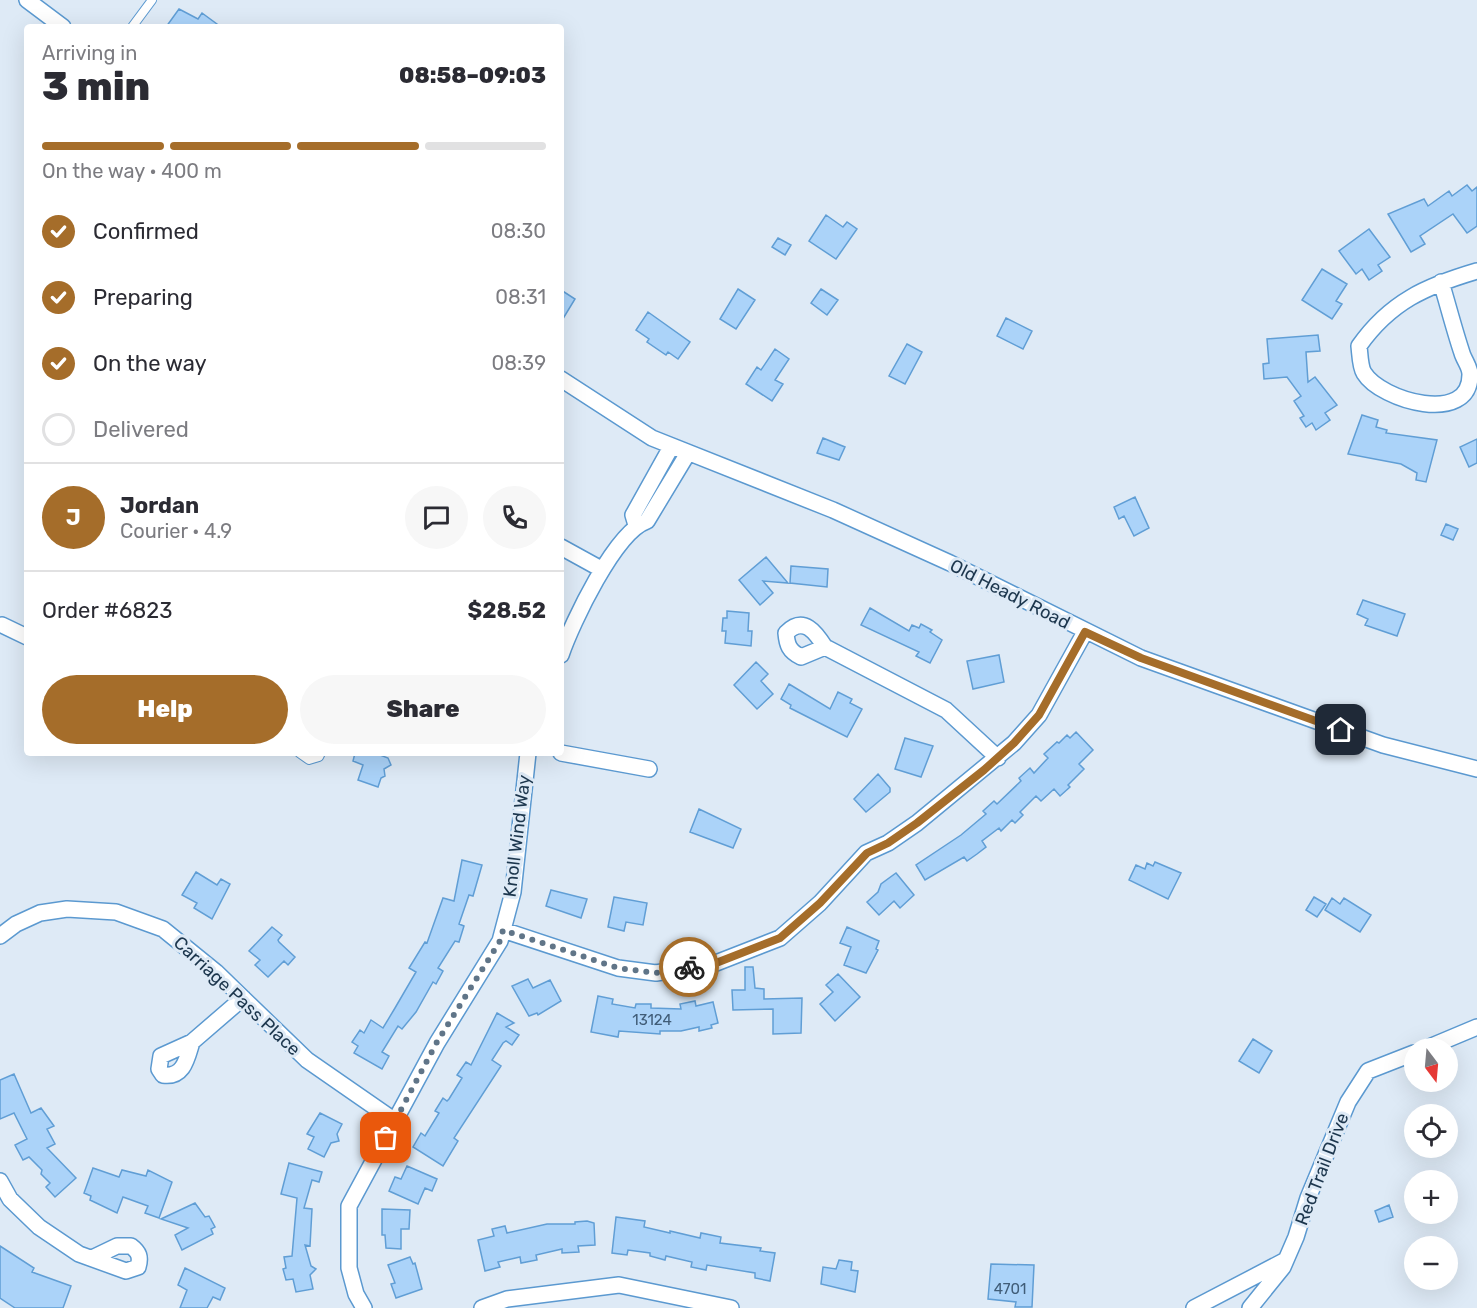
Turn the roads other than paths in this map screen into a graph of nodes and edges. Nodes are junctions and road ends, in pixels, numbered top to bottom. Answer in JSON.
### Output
{"nodes":[{"id":1,"x":27,"y":0,"type":"edge"},
{"id":2,"x":152,"y":0,"type":"edge"},
{"id":3,"x":59,"y":24,"type":"edge"},
{"id":4,"x":134,"y":24,"type":"edge"},
{"id":5,"x":1477,"y":271,"type":"edge"},
{"id":6,"x":1441,"y":282,"type":"junction"},
{"id":7,"x":564,"y":381,"type":"edge"},
{"id":8,"x":671,"y":447,"type":"junction"},
{"id":9,"x":688,"y":453,"type":"junction"},
{"id":10,"x":636,"y":525,"type":"junction"},
{"id":11,"x":564,"y":549,"type":"edge"},
{"id":12,"x":601,"y":569,"type":"junction"},
{"id":13,"x":2,"y":625,"type":"dead end"},
{"id":14,"x":1085,"y":632,"type":"junction"},
{"id":15,"x":24,"y":636,"type":"edge"},
{"id":16,"x":825,"y":647,"type":"dead end"},
{"id":17,"x":564,"y":649,"type":"edge"},
{"id":18,"x":564,"y":754,"type":"edge"},
{"id":19,"x":303,"y":756,"type":"edge"},
{"id":20,"x":320,"y":756,"type":"edge"},
{"id":21,"x":528,"y":756,"type":"edge"},
{"id":22,"x":998,"y":758,"type":"junction"},
{"id":23,"x":649,"y":769,"type":"dead end"},
{"id":24,"x":1477,"y":769,"type":"edge"},
{"id":25,"x":503,"y":930,"type":"junction"},
{"id":26,"x":0,"y":936,"type":"edge"},
{"id":27,"x":243,"y":998,"type":"junction"},
{"id":28,"x":1477,"y":1027,"type":"edge"},
{"id":29,"x":1451,"y":1038,"type":"edge"},
{"id":30,"x":192,"y":1042,"type":"dead end"},
{"id":31,"x":1404,"y":1057,"type":"edge"},
{"id":32,"x":395,"y":1121,"type":"junction"},
{"id":33,"x":0,"y":1181,"type":"edge"},
{"id":34,"x":92,"y":1258,"type":"dead end"},
{"id":35,"x":1286,"y":1260,"type":"junction"},
{"id":36,"x":364,"y":1308,"type":"edge"},
{"id":37,"x":482,"y":1308,"type":"edge"},
{"id":38,"x":731,"y":1308,"type":"edge"},
{"id":39,"x":1194,"y":1308,"type":"edge"},
{"id":40,"x":1250,"y":1308,"type":"edge"}],
"edges":[{"from":1,"to":3,"type":"street"},
{"from":2,"to":4,"type":"lane"},
{"from":5,"to":6,"type":"street"},
{"from":6,"to":6,"type":"street"},
{"from":7,"to":8,"type":"street","name":"Old Heady Road"},
{"from":8,"to":9,"type":"street","name":"Old Heady Road"},
{"from":8,"to":10,"type":"street"},
{"from":9,"to":10,"type":"street"},
{"from":9,"to":14,"type":"street","name":"Old Heady Road"},
{"from":10,"to":12,"type":"street"},
{"from":11,"to":12,"type":"street"},
{"from":12,"to":17,"type":"street"},
{"from":13,"to":15,"type":"street"},
{"from":14,"to":22,"type":"street"},
{"from":14,"to":24,"type":"street","name":"Old Heady Road"},
{"from":16,"to":22,"type":"street"},
{"from":18,"to":23,"type":"street"},
{"from":19,"to":20,"type":"lane"},
{"from":21,"to":25,"type":"street","name":"Knoll Wind Way"},
{"from":22,"to":25,"type":"street"},
{"from":25,"to":32,"type":"street","name":"Knoll Wind Way"},
{"from":26,"to":27,"type":"street","name":"Carriage Pass Place"},
{"from":27,"to":30,"type":"street"},
{"from":27,"to":32,"type":"street","name":"Carriage Pass Place"},
{"from":28,"to":29,"type":"street"},
{"from":31,"to":35,"type":"street","name":"Red Trail Drive"},
{"from":32,"to":36,"type":"street","name":"Knoll Wind Way"},
{"from":33,"to":34,"type":"street"},
{"from":35,"to":39,"type":"street"},
{"from":35,"to":40,"type":"street","name":"Red Trail Drive"},
{"from":37,"to":38,"type":"street"}]}
